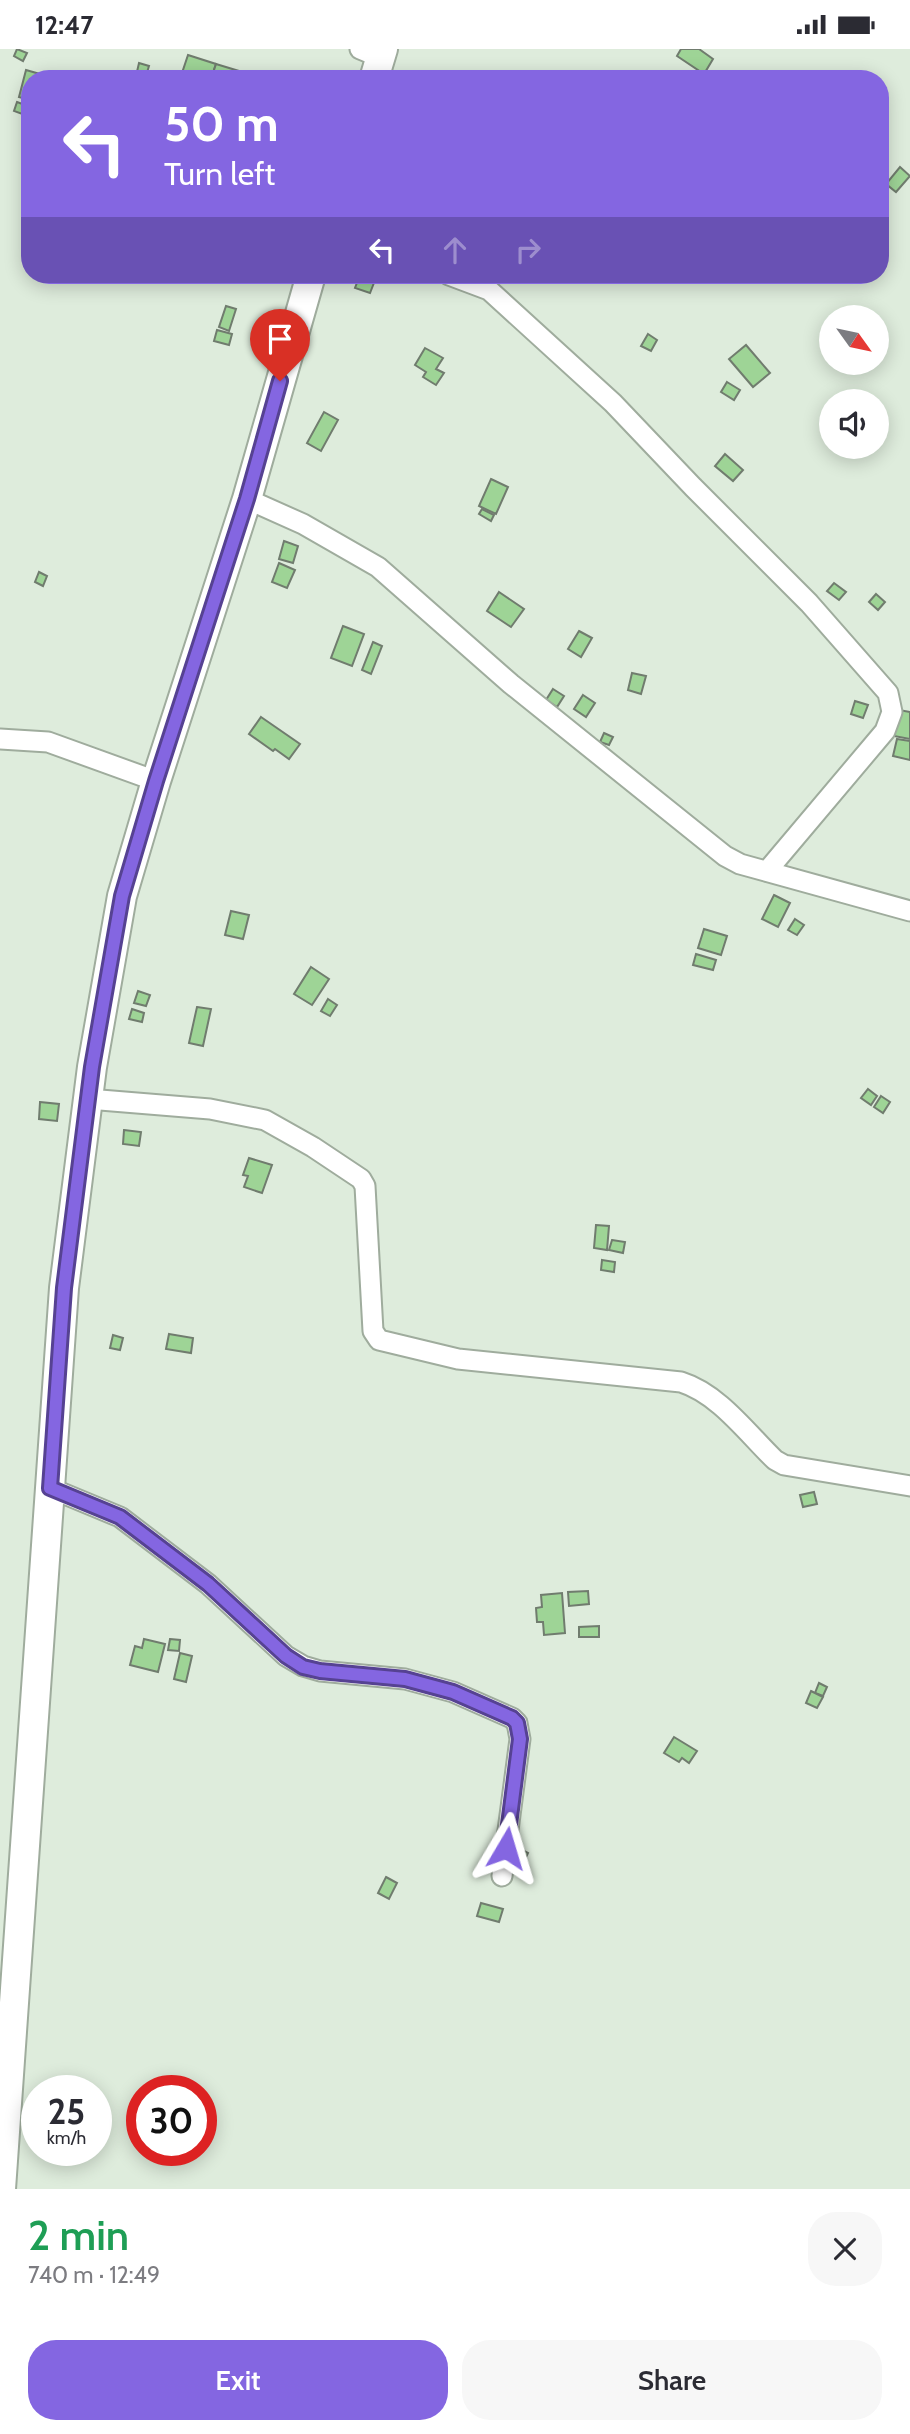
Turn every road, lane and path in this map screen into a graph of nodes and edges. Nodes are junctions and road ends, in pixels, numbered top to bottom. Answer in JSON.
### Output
{"nodes":[{"id":1,"x":308,"y":284,"type":"edge"},
{"id":2,"x":472,"y":284,"type":"edge"},
{"id":3,"x":247,"y":499,"type":"junction"},
{"id":4,"x":0,"y":739,"type":"edge"},
{"id":5,"x":156,"y":781,"type":"junction"},
{"id":6,"x":767,"y":871,"type":"junction"},
{"id":7,"x":910,"y":911,"type":"edge"},
{"id":8,"x":88,"y":1099,"type":"junction"},
{"id":9,"x":910,"y":1486,"type":"edge"},
{"id":10,"x":50,"y":1488,"type":"junction"},
{"id":11,"x":502,"y":1876,"type":"dead end"},
{"id":12,"x":1,"y":2189,"type":"edge"}],
"edges":[{"from":1,"to":3,"type":"street"},
{"from":2,"to":6,"type":"street"},
{"from":3,"to":5,"type":"street"},
{"from":3,"to":6,"type":"street"},
{"from":4,"to":5,"type":"street"},
{"from":5,"to":8,"type":"street"},
{"from":6,"to":7,"type":"street"},
{"from":8,"to":9,"type":"street"},
{"from":8,"to":10,"type":"street"},
{"from":10,"to":11,"type":"street"},
{"from":10,"to":12,"type":"street"}]}
